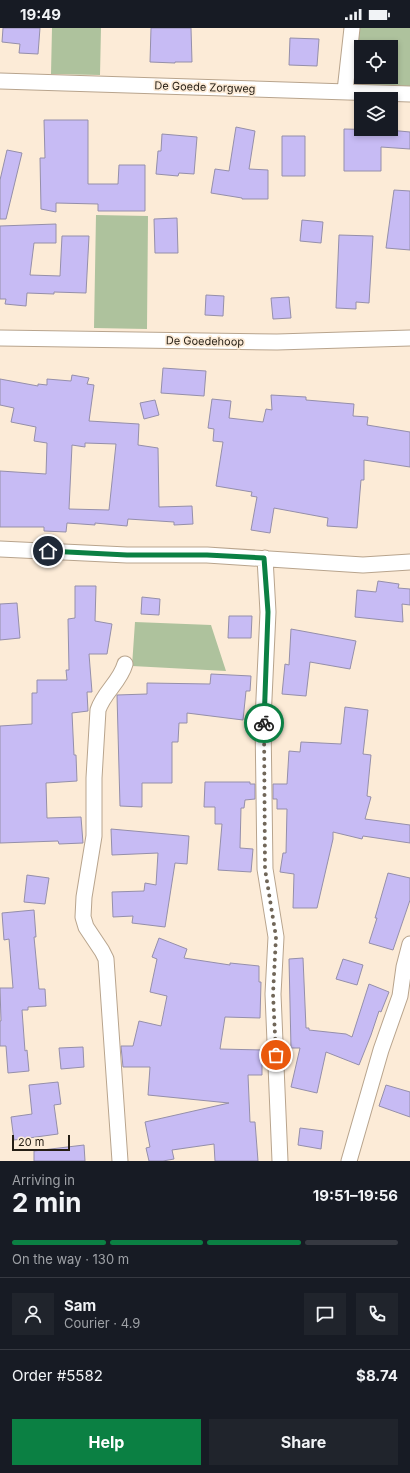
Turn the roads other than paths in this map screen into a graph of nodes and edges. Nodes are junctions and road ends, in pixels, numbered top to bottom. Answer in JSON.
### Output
{"nodes":[{"id":1,"x":352,"y":28,"type":"edge"},
{"id":2,"x":0,"y":81,"type":"edge"},
{"id":3,"x":345,"y":91,"type":"junction"},
{"id":4,"x":410,"y":94,"type":"edge"},
{"id":5,"x":0,"y":338,"type":"edge"},
{"id":6,"x":410,"y":338,"type":"edge"},
{"id":7,"x":0,"y":549,"type":"edge"},
{"id":8,"x":264,"y":558,"type":"junction"},
{"id":9,"x":410,"y":562,"type":"edge"},
{"id":10,"x":125,"y":664,"type":"dead end"},
{"id":11,"x":410,"y":944,"type":"edge"},
{"id":12,"x":120,"y":1161,"type":"edge"},
{"id":13,"x":280,"y":1161,"type":"edge"},
{"id":14,"x":349,"y":1161,"type":"edge"}],
"edges":[{"from":1,"to":3,"type":"street"},
{"from":2,"to":3,"type":"street","name":"De Goede Zorgweg"},
{"from":3,"to":4,"type":"street","name":"De Goede Zorgweg"},
{"from":5,"to":6,"type":"street","name":"De Goedehoop"},
{"from":7,"to":8,"type":"street"},
{"from":8,"to":9,"type":"street"},
{"from":8,"to":13,"type":"street"},
{"from":10,"to":12,"type":"street"},
{"from":11,"to":14,"type":"street"}]}
